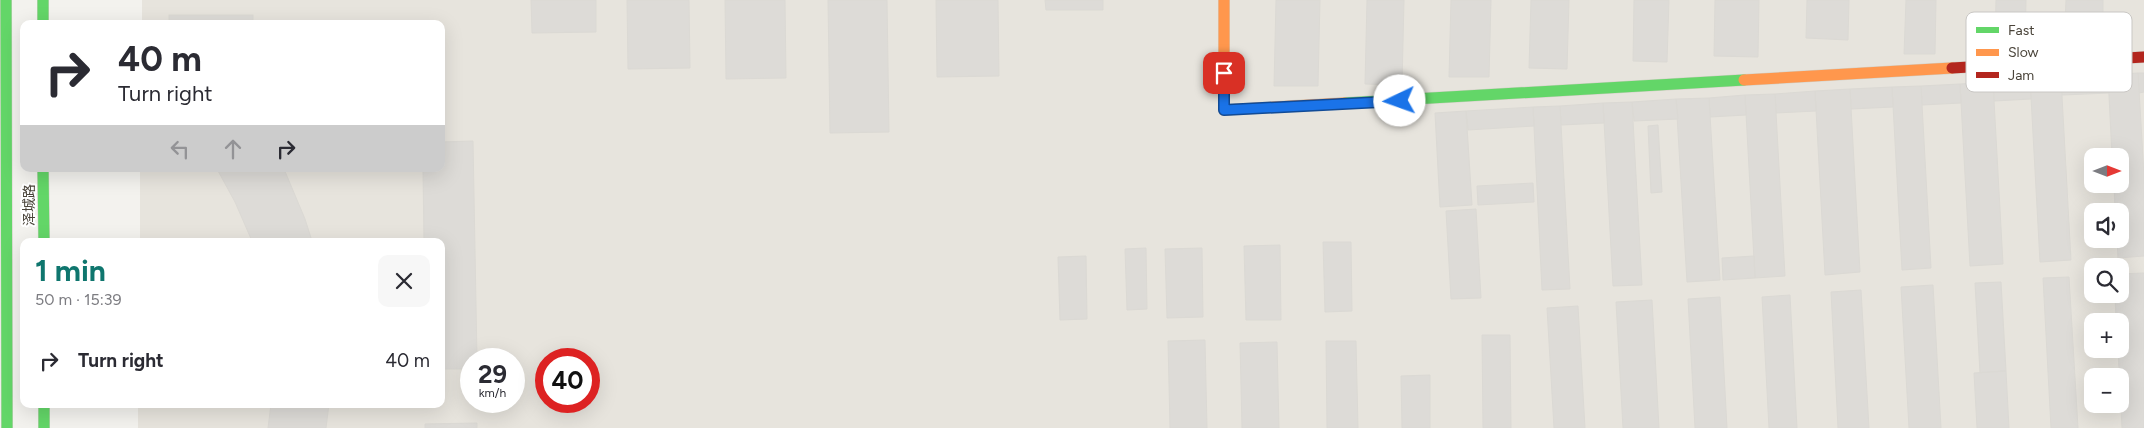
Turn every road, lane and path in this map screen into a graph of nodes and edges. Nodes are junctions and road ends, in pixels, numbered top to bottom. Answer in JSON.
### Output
{"nodes":[{"id":1,"x":6,"y":0,"type":"edge"},
{"id":2,"x":43,"y":0,"type":"edge"},
{"id":3,"x":1224,"y":0,"type":"edge"},
{"id":4,"x":43,"y":20,"type":"edge"},
{"id":5,"x":1966,"y":68,"type":"edge"},
{"id":6,"x":44,"y":172,"type":"edge"},
{"id":7,"x":44,"y":238,"type":"edge"},
{"id":8,"x":44,"y":408,"type":"edge"},
{"id":9,"x":7,"y":428,"type":"edge"},
{"id":10,"x":44,"y":428,"type":"edge"}],
"edges":[{"from":1,"to":9,"type":"street","name":"泽城路"},
{"from":2,"to":4,"type":"street"},
{"from":3,"to":5,"type":"street"},
{"from":6,"to":7,"type":"street","name":"泽城路"},
{"from":8,"to":10,"type":"street"}]}
